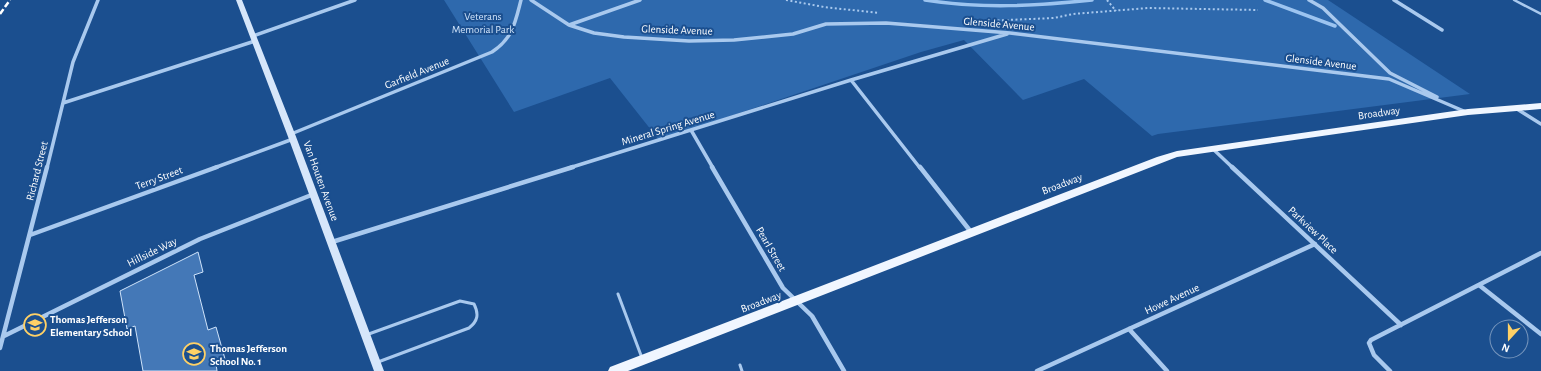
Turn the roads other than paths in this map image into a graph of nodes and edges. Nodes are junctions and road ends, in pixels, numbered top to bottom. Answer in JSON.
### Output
{"nodes":[{"id":1,"x":98,"y":0,"type":"edge"},
{"id":2,"x":240,"y":0,"type":"edge"},
{"id":3,"x":355,"y":0,"type":"edge"},
{"id":4,"x":521,"y":0,"type":"edge"},
{"id":5,"x":531,"y":0,"type":"edge"},
{"id":6,"x":640,"y":0,"type":"edge"},
{"id":7,"x":1309,"y":0,"type":"edge"},
{"id":8,"x":1394,"y":0,"type":"edge"},
{"id":9,"x":1514,"y":0,"type":"edge"},
{"id":10,"x":1541,"y":14,"type":"edge"},
{"id":11,"x":569,"y":25,"type":"junction"},
{"id":12,"x":1442,"y":30,"type":"dead end"},
{"id":13,"x":1010,"y":33,"type":"junction"},
{"id":14,"x":254,"y":38,"type":"junction"},
{"id":15,"x":851,"y":80,"type":"junction"},
{"id":16,"x":63,"y":102,"type":"junction"},
{"id":17,"x":1541,"y":106,"type":"edge"},
{"id":18,"x":1517,"y":109,"type":"junction"},
{"id":19,"x":1468,"y":112,"type":"junction"},
{"id":20,"x":1541,"y":124,"type":"edge"},
{"id":21,"x":691,"y":130,"type":"junction"},
{"id":22,"x":292,"y":136,"type":"junction"},
{"id":23,"x":1213,"y":149,"type":"junction"},
{"id":24,"x":314,"y":194,"type":"junction"},
{"id":25,"x":971,"y":232,"type":"junction"},
{"id":26,"x":30,"y":235,"type":"junction"},
{"id":27,"x":331,"y":242,"type":"junction"},
{"id":28,"x":1315,"y":244,"type":"junction"},
{"id":29,"x":1541,"y":253,"type":"edge"},
{"id":30,"x":1479,"y":285,"type":"junction"},
{"id":31,"x":618,"y":294,"type":"dead end"},
{"id":32,"x":797,"y":301,"type":"junction"},
{"id":33,"x":1401,"y":325,"type":"junction"},
{"id":34,"x":1128,"y":329,"type":"junction"},
{"id":35,"x":1541,"y":334,"type":"edge"},
{"id":36,"x":366,"y":335,"type":"junction"},
{"id":37,"x":4,"y":336,"type":"junction"},
{"id":38,"x":0,"y":348,"type":"edge"},
{"id":39,"x":643,"y":360,"type":"junction"},
{"id":40,"x":376,"y":363,"type":"junction"},
{"id":41,"x":740,"y":365,"type":"dead end"},
{"id":42,"x":379,"y":371,"type":"edge"},
{"id":43,"x":614,"y":371,"type":"edge"},
{"id":44,"x":742,"y":371,"type":"edge"},
{"id":45,"x":844,"y":371,"type":"edge"},
{"id":46,"x":1037,"y":371,"type":"edge"},
{"id":47,"x":1166,"y":371,"type":"edge"},
{"id":48,"x":1390,"y":371,"type":"edge"}],
"edges":[{"from":1,"to":16,"type":"street","name":"Richard Street"},
{"from":2,"to":14,"type":"main road","name":"Van Houten Avenue"},
{"from":3,"to":14,"type":"street"},
{"from":4,"to":22,"type":"street","name":"Garfield Avenue"},
{"from":5,"to":11,"type":"street","name":"Glenside Avenue"},
{"from":6,"to":11,"type":"street"},
{"from":7,"to":19,"type":"street"},
{"from":8,"to":12,"type":"street"},
{"from":9,"to":10,"type":"lane"},
{"from":11,"to":13,"type":"street","name":"Glenside Avenue"},
{"from":13,"to":15,"type":"street","name":"Mineral Spring Avenue"},
{"from":13,"to":19,"type":"street","name":"Glenside Avenue"},
{"from":14,"to":16,"type":"street"},
{"from":14,"to":22,"type":"main road","name":"Van Houten Avenue"},
{"from":15,"to":21,"type":"street","name":"Mineral Spring Avenue"},
{"from":15,"to":25,"type":"street"},
{"from":16,"to":26,"type":"street","name":"Richard Street"},
{"from":17,"to":18,"type":"main road","name":"Broadway"},
{"from":18,"to":19,"type":"main road","name":"Broadway"},
{"from":18,"to":20,"type":"street"},
{"from":19,"to":23,"type":"main road","name":"Broadway"},
{"from":21,"to":27,"type":"street","name":"Mineral Spring Avenue"},
{"from":21,"to":32,"type":"street","name":"Pearl Street"},
{"from":22,"to":24,"type":"main road","name":"Van Houten Avenue"},
{"from":22,"to":26,"type":"street","name":"Terry Street"},
{"from":23,"to":25,"type":"main road","name":"Broadway"},
{"from":23,"to":28,"type":"street","name":"Parkview Place"},
{"from":24,"to":27,"type":"main road","name":"Van Houten Avenue"},
{"from":24,"to":37,"type":"street","name":"Hillside Way"},
{"from":25,"to":32,"type":"main road","name":"Broadway"},
{"from":26,"to":37,"type":"street","name":"Richard Street"},
{"from":27,"to":36,"type":"main road","name":"Van Houten Avenue"},
{"from":28,"to":33,"type":"street","name":"Parkview Place"},
{"from":28,"to":34,"type":"street","name":"Howe Avenue"},
{"from":29,"to":30,"type":"street"},
{"from":30,"to":33,"type":"street"},
{"from":30,"to":35,"type":"street"},
{"from":31,"to":39,"type":"lane"},
{"from":32,"to":39,"type":"main road","name":"Broadway"},
{"from":32,"to":45,"type":"street","name":"Pearl Street"},
{"from":33,"to":48,"type":"street"},
{"from":34,"to":46,"type":"street","name":"Howe Avenue"},
{"from":34,"to":47,"type":"street"},
{"from":36,"to":40,"type":"main road","name":"Van Houten Avenue"},
{"from":36,"to":40,"type":"lane"},
{"from":37,"to":38,"type":"street","name":"Richard Street"},
{"from":39,"to":43,"type":"main road","name":"Broadway"},
{"from":40,"to":42,"type":"main road","name":"Van Houten Avenue"},
{"from":41,"to":44,"type":"lane"}]}
